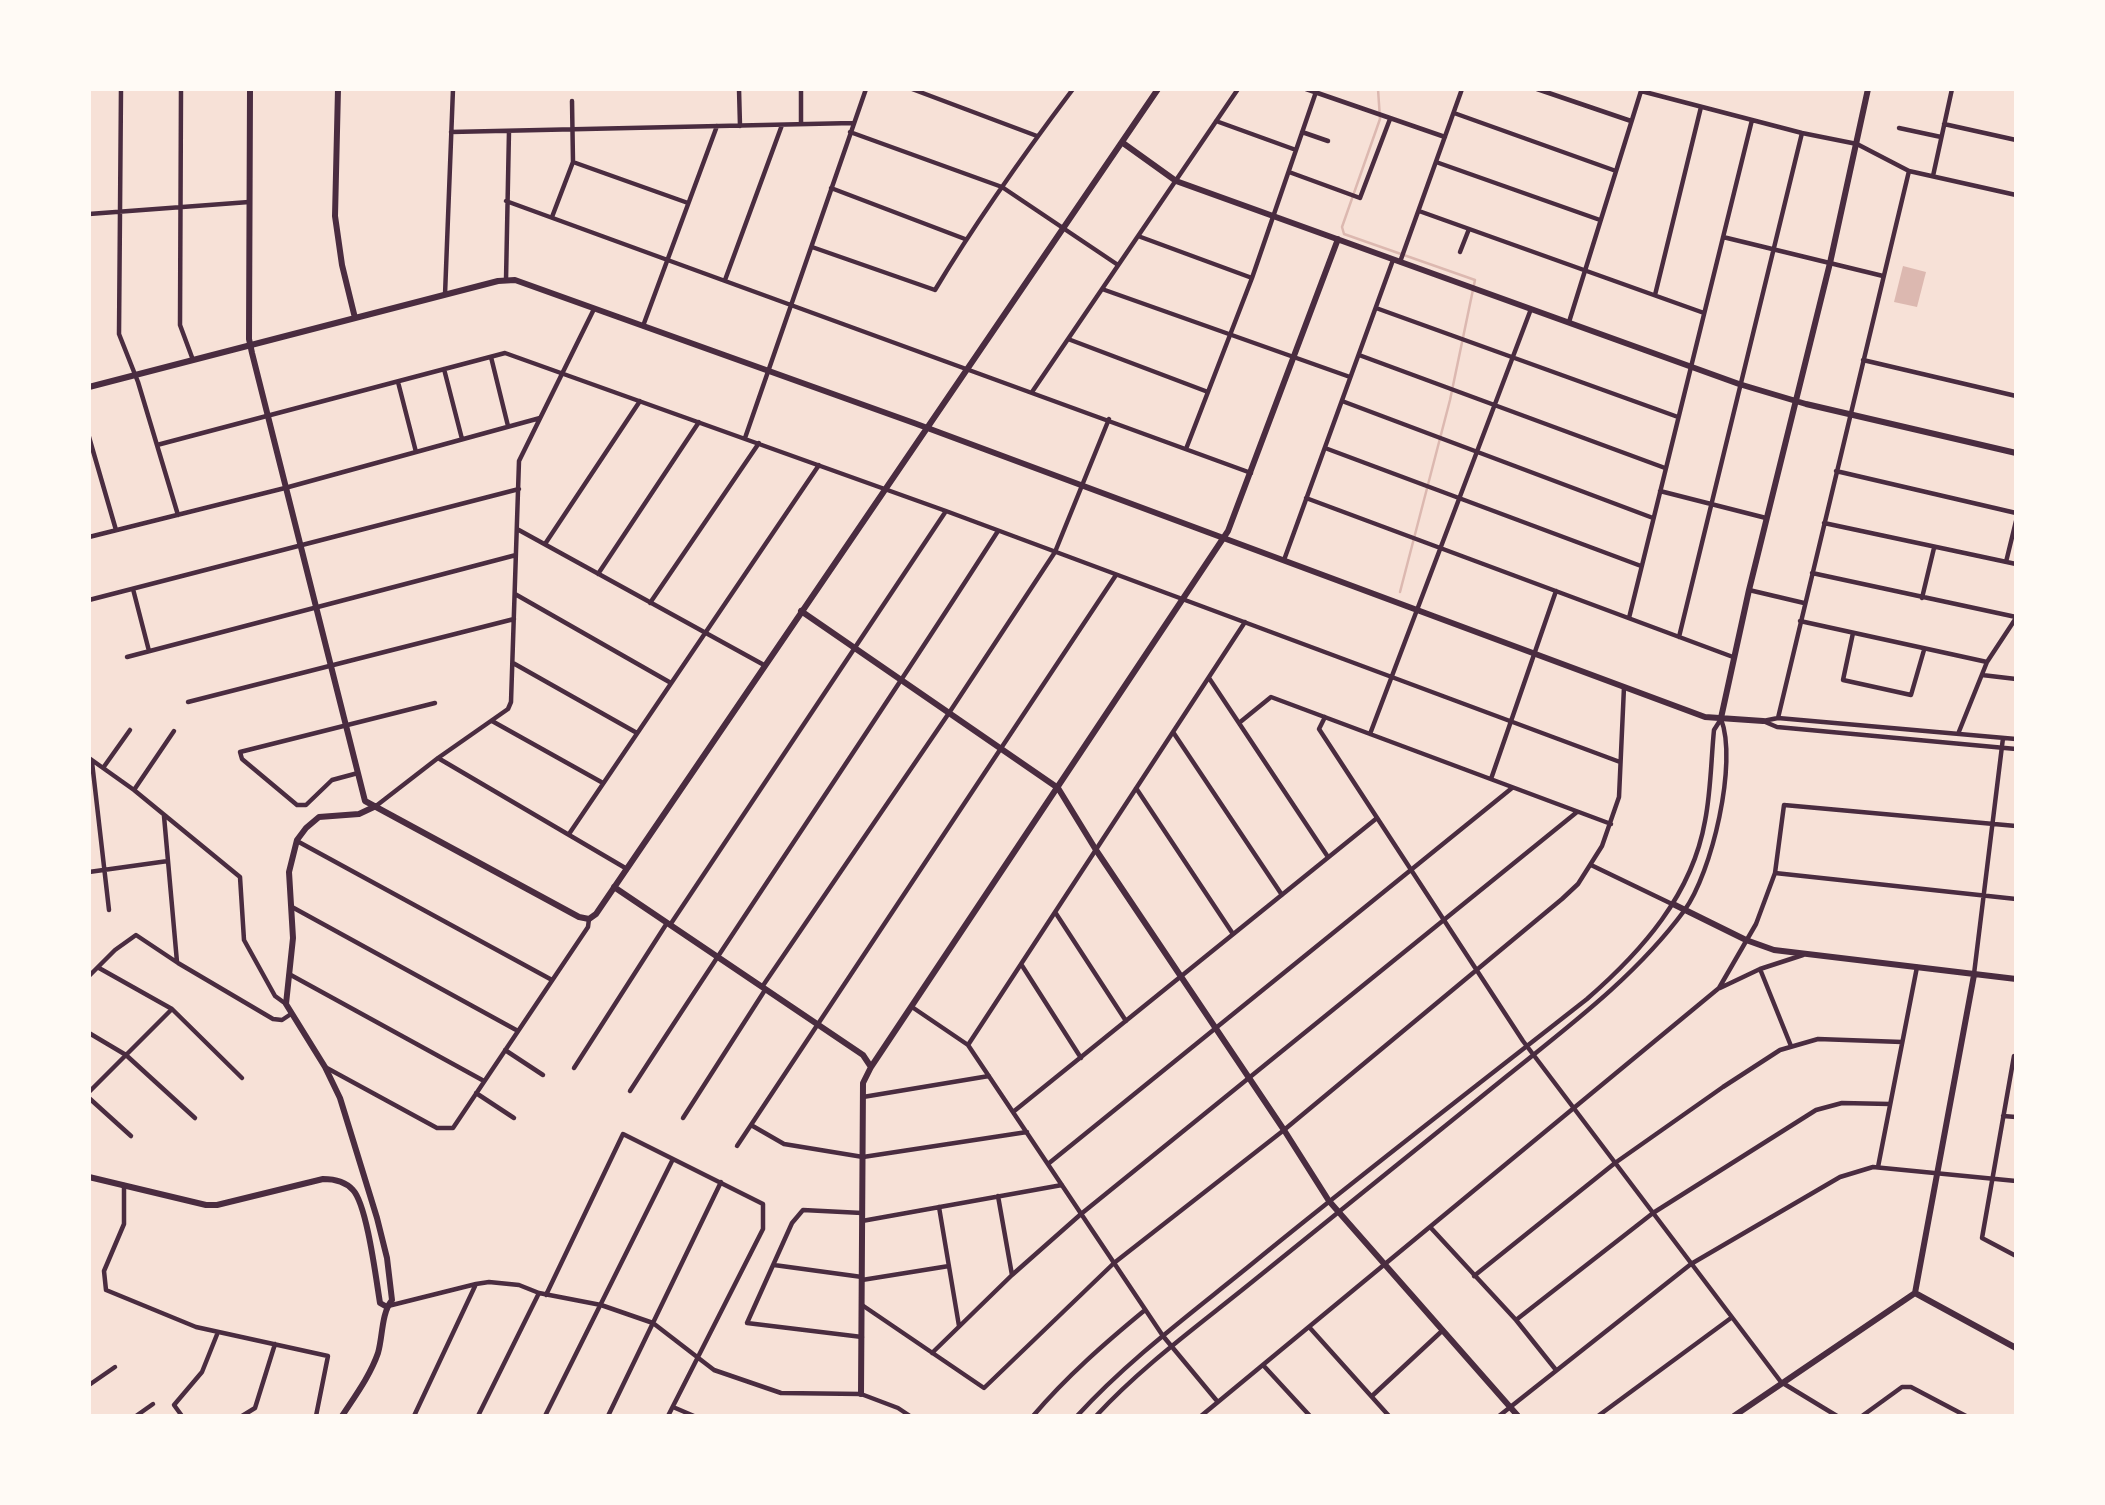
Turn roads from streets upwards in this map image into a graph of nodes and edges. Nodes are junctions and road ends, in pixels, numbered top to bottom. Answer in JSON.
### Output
{"nodes":[{"id":1,"x":121,"y":89,"type":"edge"},
{"id":2,"x":181,"y":89,"type":"edge"},
{"id":3,"x":250,"y":89,"type":"edge"},
{"id":4,"x":338,"y":89,"type":"edge"},
{"id":5,"x":453,"y":89,"type":"edge"},
{"id":6,"x":739,"y":89,"type":"edge"},
{"id":7,"x":801,"y":89,"type":"edge"},
{"id":8,"x":866,"y":89,"type":"edge"},
{"id":9,"x":912,"y":89,"type":"edge"},
{"id":10,"x":1073,"y":89,"type":"edge"},
{"id":11,"x":1158,"y":89,"type":"edge"},
{"id":12,"x":1238,"y":89,"type":"edge"},
{"id":13,"x":1306,"y":89,"type":"edge"},
{"id":14,"x":1462,"y":89,"type":"edge"},
{"id":15,"x":1537,"y":89,"type":"edge"},
{"id":16,"x":1868,"y":89,"type":"edge"},
{"id":17,"x":1952,"y":89,"type":"edge"},
{"id":18,"x":1316,"y":91,"type":"edge"},
{"id":19,"x":572,"y":101,"type":"dead end"},
{"id":20,"x":1701,"y":107,"type":"junction"},
{"id":21,"x":1454,"y":113,"type":"junction"},
{"id":22,"x":1384,"y":117,"type":"junction"},
{"id":23,"x":1752,"y":120,"type":"junction"},
{"id":24,"x":1216,"y":121,"type":"junction"},
{"id":25,"x":1631,"y":121,"type":"junction"},
{"id":26,"x":853,"y":123,"type":"junction"},
{"id":27,"x":802,"y":124,"type":"junction"},
{"id":28,"x":1944,"y":124,"type":"junction"},
{"id":29,"x":782,"y":125,"type":"junction"},
{"id":30,"x":718,"y":126,"type":"junction"},
{"id":31,"x":740,"y":126,"type":"junction"},
{"id":32,"x":1899,"y":128,"type":"dead end"},
{"id":33,"x":572,"y":130,"type":"junction"},
{"id":34,"x":509,"y":131,"type":"junction"},
{"id":35,"x":451,"y":132,"type":"junction"},
{"id":36,"x":850,"y":132,"type":"junction"},
{"id":37,"x":1302,"y":132,"type":"junction"},
{"id":38,"x":1801,"y":133,"type":"junction"},
{"id":39,"x":1037,"y":136,"type":"junction"},
{"id":40,"x":1445,"y":137,"type":"junction"},
{"id":41,"x":1941,"y":137,"type":"junction"},
{"id":42,"x":2016,"y":140,"type":"edge"},
{"id":43,"x":1328,"y":141,"type":"dead end"},
{"id":44,"x":1123,"y":143,"type":"junction"},
{"id":45,"x":1857,"y":144,"type":"junction"},
{"id":46,"x":1296,"y":150,"type":"junction"},
{"id":47,"x":573,"y":162,"type":"junction"},
{"id":48,"x":1436,"y":162,"type":"junction"},
{"id":49,"x":1616,"y":171,"type":"junction"},
{"id":50,"x":1909,"y":171,"type":"junction"},
{"id":51,"x":1289,"y":172,"type":"junction"},
{"id":52,"x":1933,"y":176,"type":"junction"},
{"id":53,"x":1176,"y":181,"type":"junction"},
{"id":54,"x":1002,"y":187,"type":"junction"},
{"id":55,"x":831,"y":188,"type":"junction"},
{"id":56,"x":2016,"y":195,"type":"edge"},
{"id":57,"x":506,"y":201,"type":"junction"},
{"id":58,"x":249,"y":202,"type":"junction"},
{"id":59,"x":688,"y":202,"type":"junction"},
{"id":60,"x":181,"y":206,"type":"junction"},
{"id":61,"x":120,"y":211,"type":"junction"},
{"id":62,"x":1419,"y":211,"type":"junction"},
{"id":63,"x":89,"y":214,"type":"edge"},
{"id":64,"x":1273,"y":216,"type":"junction"},
{"id":65,"x":552,"y":217,"type":"junction"},
{"id":66,"x":1601,"y":220,"type":"junction"},
{"id":67,"x":1063,"y":229,"type":"junction"},
{"id":68,"x":1469,"y":229,"type":"junction"},
{"id":69,"x":1138,"y":236,"type":"junction"},
{"id":70,"x":1723,"y":237,"type":"junction"},
{"id":71,"x":965,"y":239,"type":"junction"},
{"id":72,"x":1338,"y":239,"type":"junction"},
{"id":73,"x":812,"y":247,"type":"junction"},
{"id":74,"x":1773,"y":249,"type":"junction"},
{"id":75,"x":1460,"y":252,"type":"dead end"},
{"id":76,"x":666,"y":259,"type":"junction"},
{"id":77,"x":1398,"y":259,"type":"junction"},
{"id":78,"x":1830,"y":262,"type":"junction"},
{"id":79,"x":1118,"y":265,"type":"junction"},
{"id":80,"x":1585,"y":271,"type":"junction"},
{"id":81,"x":1884,"y":276,"type":"junction"},
{"id":82,"x":1252,"y":278,"type":"junction"},
{"id":83,"x":506,"y":280,"type":"junction"},
{"id":84,"x":725,"y":280,"type":"junction"},
{"id":85,"x":1102,"y":289,"type":"junction"},
{"id":86,"x":446,"y":295,"type":"junction"},
{"id":87,"x":1655,"y":295,"type":"junction"},
{"id":88,"x":792,"y":304,"type":"junction"},
{"id":89,"x":1376,"y":308,"type":"junction"},
{"id":90,"x":594,"y":309,"type":"junction"},
{"id":91,"x":1531,"y":309,"type":"junction"},
{"id":92,"x":1704,"y":313,"type":"junction"},
{"id":93,"x":355,"y":318,"type":"junction"},
{"id":94,"x":1569,"y":322,"type":"junction"},
{"id":95,"x":643,"y":327,"type":"junction"},
{"id":96,"x":1230,"y":335,"type":"junction"},
{"id":97,"x":1068,"y":339,"type":"junction"},
{"id":98,"x":250,"y":346,"type":"junction"},
{"id":99,"x":1359,"y":355,"type":"junction"},
{"id":100,"x":491,"y":357,"type":"junction"},
{"id":101,"x":1294,"y":357,"type":"junction"},
{"id":102,"x":1512,"y":357,"type":"junction"},
{"id":103,"x":192,"y":360,"type":"junction"},
{"id":104,"x":1863,"y":360,"type":"junction"},
{"id":105,"x":1690,"y":366,"type":"junction"},
{"id":106,"x":966,"y":368,"type":"junction"},
{"id":107,"x":444,"y":369,"type":"junction"},
{"id":108,"x":768,"y":371,"type":"junction"},
{"id":109,"x":563,"y":373,"type":"junction"},
{"id":110,"x":135,"y":375,"type":"junction"},
{"id":111,"x":1350,"y":377,"type":"junction"},
{"id":112,"x":398,"y":382,"type":"junction"},
{"id":113,"x":1739,"y":384,"type":"junction"},
{"id":114,"x":89,"y":387,"type":"edge"},
{"id":115,"x":1032,"y":392,"type":"junction"},
{"id":116,"x":1208,"y":392,"type":"junction"},
{"id":117,"x":2016,"y":396,"type":"edge"},
{"id":118,"x":640,"y":401,"type":"junction"},
{"id":119,"x":1342,"y":401,"type":"junction"},
{"id":120,"x":1796,"y":401,"type":"junction"},
{"id":121,"x":1494,"y":405,"type":"junction"},
{"id":122,"x":1850,"y":414,"type":"junction"},
{"id":123,"x":267,"y":416,"type":"junction"},
{"id":124,"x":1678,"y":417,"type":"junction"},
{"id":125,"x":541,"y":418,"type":"junction"},
{"id":126,"x":1109,"y":419,"type":"junction"},
{"id":127,"x":699,"y":422,"type":"junction"},
{"id":128,"x":508,"y":426,"type":"junction"},
{"id":129,"x":926,"y":428,"type":"junction"},
{"id":130,"x":89,"y":437,"type":"edge"},
{"id":131,"x":745,"y":438,"type":"junction"},
{"id":132,"x":462,"y":439,"type":"junction"},
{"id":133,"x":759,"y":443,"type":"junction"},
{"id":134,"x":157,"y":445,"type":"junction"},
{"id":135,"x":1325,"y":447,"type":"junction"},
{"id":136,"x":1186,"y":449,"type":"junction"},
{"id":137,"x":416,"y":452,"type":"junction"},
{"id":138,"x":1476,"y":452,"type":"junction"},
{"id":139,"x":2016,"y":453,"type":"edge"},
{"id":140,"x":819,"y":465,"type":"junction"},
{"id":141,"x":1665,"y":468,"type":"junction"},
{"id":142,"x":1836,"y":471,"type":"junction"},
{"id":143,"x":1251,"y":473,"type":"junction"},
{"id":144,"x":1083,"y":486,"type":"junction"},
{"id":145,"x":285,"y":488,"type":"junction"},
{"id":146,"x":519,"y":489,"type":"junction"},
{"id":147,"x":883,"y":489,"type":"junction"},
{"id":148,"x":1660,"y":491,"type":"junction"},
{"id":149,"x":1306,"y":498,"type":"junction"},
{"id":150,"x":1459,"y":498,"type":"junction"},
{"id":151,"x":1710,"y":504,"type":"junction"},
{"id":152,"x":946,"y":511,"type":"junction"},
{"id":153,"x":2016,"y":513,"type":"edge"},
{"id":154,"x":178,"y":515,"type":"junction"},
{"id":155,"x":1766,"y":518,"type":"junction"},
{"id":156,"x":1653,"y":519,"type":"junction"},
{"id":157,"x":2016,"y":521,"type":"edge"},
{"id":158,"x":1824,"y":523,"type":"junction"},
{"id":159,"x":517,"y":529,"type":"junction"},
{"id":160,"x":117,"y":530,"type":"junction"},
{"id":161,"x":998,"y":530,"type":"junction"},
{"id":162,"x":89,"y":537,"type":"edge"},
{"id":163,"x":1223,"y":538,"type":"junction"},
{"id":164,"x":545,"y":544,"type":"junction"},
{"id":165,"x":300,"y":547,"type":"junction"},
{"id":166,"x":1440,"y":548,"type":"junction"},
{"id":167,"x":1934,"y":548,"type":"junction"},
{"id":168,"x":1055,"y":552,"type":"junction"},
{"id":169,"x":516,"y":555,"type":"junction"},
{"id":170,"x":1283,"y":561,"type":"junction"},
{"id":171,"x":2006,"y":562,"type":"junction"},
{"id":172,"x":2016,"y":564,"type":"edge"},
{"id":173,"x":1642,"y":566,"type":"junction"},
{"id":174,"x":1812,"y":573,"type":"junction"},
{"id":175,"x":598,"y":574,"type":"junction"},
{"id":176,"x":1116,"y":575,"type":"junction"},
{"id":177,"x":133,"y":589,"type":"junction"},
{"id":178,"x":1749,"y":590,"type":"junction"},
{"id":179,"x":1556,"y":591,"type":"junction"},
{"id":180,"x":515,"y":594,"type":"junction"},
{"id":181,"x":1922,"y":598,"type":"junction"},
{"id":182,"x":89,"y":600,"type":"edge"},
{"id":183,"x":1183,"y":600,"type":"junction"},
{"id":184,"x":650,"y":603,"type":"junction"},
{"id":185,"x":1804,"y":603,"type":"junction"},
{"id":186,"x":316,"y":608,"type":"junction"},
{"id":187,"x":801,"y":611,"type":"junction"},
{"id":188,"x":1417,"y":611,"type":"junction"},
{"id":189,"x":1629,"y":618,"type":"junction"},
{"id":190,"x":2016,"y":618,"type":"edge"},
{"id":191,"x":514,"y":619,"type":"junction"},
{"id":192,"x":1800,"y":621,"type":"junction"},
{"id":193,"x":1245,"y":622,"type":"junction"},
{"id":194,"x":2013,"y":626,"type":"edge"},
{"id":195,"x":705,"y":633,"type":"junction"},
{"id":196,"x":1853,"y":634,"type":"junction"},
{"id":197,"x":1679,"y":637,"type":"junction"},
{"id":198,"x":856,"y":649,"type":"junction"},
{"id":199,"x":1924,"y":650,"type":"junction"},
{"id":200,"x":149,"y":651,"type":"junction"},
{"id":201,"x":1534,"y":654,"type":"junction"},
{"id":202,"x":127,"y":657,"type":"dead end"},
{"id":203,"x":1733,"y":657,"type":"junction"},
{"id":204,"x":1987,"y":662,"type":"junction"},
{"id":205,"x":513,"y":663,"type":"junction"},
{"id":206,"x":764,"y":665,"type":"junction"},
{"id":207,"x":331,"y":667,"type":"junction"},
{"id":208,"x":1982,"y":675,"type":"junction"},
{"id":209,"x":1391,"y":677,"type":"junction"},
{"id":210,"x":1209,"y":678,"type":"junction"},
{"id":211,"x":2016,"y":679,"type":"edge"},
{"id":212,"x":902,"y":681,"type":"junction"},
{"id":213,"x":671,"y":683,"type":"junction"},
{"id":214,"x":1624,"y":687,"type":"junction"},
{"id":215,"x":188,"y":702,"type":"dead end"},
{"id":216,"x":435,"y":703,"type":"dead end"},
{"id":217,"x":949,"y":713,"type":"junction"},
{"id":218,"x":1325,"y":717,"type":"junction"},
{"id":219,"x":1721,"y":718,"type":"junction"},
{"id":220,"x":1778,"y":718,"type":"junction"},
{"id":221,"x":492,"y":721,"type":"junction"},
{"id":222,"x":1763,"y":721,"type":"junction"},
{"id":223,"x":1511,"y":722,"type":"junction"},
{"id":224,"x":1239,"y":723,"type":"junction"},
{"id":225,"x":346,"y":725,"type":"junction"},
{"id":226,"x":130,"y":730,"type":"dead end"},
{"id":227,"x":174,"y":732,"type":"dead end"},
{"id":228,"x":1173,"y":732,"type":"junction"},
{"id":229,"x":637,"y":733,"type":"junction"},
{"id":230,"x":1370,"y":734,"type":"junction"},
{"id":231,"x":1958,"y":734,"type":"junction"},
{"id":232,"x":2003,"y":738,"type":"junction"},
{"id":233,"x":2016,"y":739,"type":"edge"},
{"id":234,"x":1002,"y":748,"type":"junction"},
{"id":235,"x":2002,"y":748,"type":"junction"},
{"id":236,"x":2016,"y":749,"type":"edge"},
{"id":237,"x":438,"y":758,"type":"junction"},
{"id":238,"x":91,"y":759,"type":"edge"},
{"id":239,"x":1620,"y":762,"type":"junction"},
{"id":240,"x":103,"y":768,"type":"junction"},
{"id":241,"x":358,"y":773,"type":"junction"},
{"id":242,"x":1491,"y":779,"type":"junction"},
{"id":243,"x":603,"y":783,"type":"junction"},
{"id":244,"x":1058,"y":788,"type":"junction"},
{"id":245,"x":1136,"y":788,"type":"junction"},
{"id":246,"x":1512,"y":788,"type":"junction"},
{"id":247,"x":134,"y":790,"type":"junction"},
{"id":248,"x":96,"y":799,"type":"junction"},
{"id":249,"x":89,"y":800,"type":"edge"},
{"id":250,"x":376,"y":806,"type":"junction"},
{"id":251,"x":1577,"y":812,"type":"junction"},
{"id":252,"x":164,"y":816,"type":"junction"},
{"id":253,"x":1377,"y":818,"type":"junction"},
{"id":254,"x":1611,"y":824,"type":"junction"},
{"id":255,"x":1992,"y":824,"type":"junction"},
{"id":256,"x":2016,"y":826,"type":"edge"},
{"id":257,"x":569,"y":834,"type":"junction"},
{"id":258,"x":296,"y":841,"type":"junction"},
{"id":259,"x":1096,"y":850,"type":"junction"},
{"id":260,"x":1328,"y":857,"type":"junction"},
{"id":261,"x":168,"y":861,"type":"junction"},
{"id":262,"x":1591,"y":865,"type":"junction"},
{"id":263,"x":626,"y":869,"type":"junction"},
{"id":264,"x":104,"y":870,"type":"junction"},
{"id":265,"x":1411,"y":870,"type":"junction"},
{"id":266,"x":89,"y":872,"type":"edge"},
{"id":267,"x":1775,"y":873,"type":"junction"},
{"id":268,"x":614,"y":887,"type":"junction"},
{"id":269,"x":1282,"y":895,"type":"junction"},
{"id":270,"x":1983,"y":895,"type":"junction"},
{"id":271,"x":2016,"y":899,"type":"edge"},
{"id":272,"x":1672,"y":904,"type":"junction"},
{"id":273,"x":289,"y":905,"type":"junction"},
{"id":274,"x":109,"y":910,"type":"dead end"},
{"id":275,"x":1684,"y":910,"type":"junction"},
{"id":276,"x":1055,"y":912,"type":"junction"},
{"id":277,"x":589,"y":919,"type":"junction"},
{"id":278,"x":1444,"y":920,"type":"junction"},
{"id":279,"x":668,"y":924,"type":"junction"},
{"id":280,"x":1233,"y":934,"type":"junction"},
{"id":281,"x":1746,"y":940,"type":"junction"},
{"id":282,"x":1803,"y":955,"type":"junction"},
{"id":283,"x":717,"y":956,"type":"junction"},
{"id":284,"x":177,"y":963,"type":"junction"},
{"id":285,"x":1021,"y":964,"type":"junction"},
{"id":286,"x":1917,"y":967,"type":"junction"},
{"id":287,"x":99,"y":968,"type":"junction"},
{"id":288,"x":1760,"y":969,"type":"junction"},
{"id":289,"x":1477,"y":971,"type":"junction"},
{"id":290,"x":289,"y":975,"type":"junction"},
{"id":291,"x":1974,"y":975,"type":"junction"},
{"id":292,"x":89,"y":976,"type":"edge"},
{"id":293,"x":1181,"y":976,"type":"junction"},
{"id":294,"x":2016,"y":979,"type":"edge"},
{"id":295,"x":552,"y":980,"type":"junction"},
{"id":296,"x":764,"y":988,"type":"junction"},
{"id":297,"x":1719,"y":988,"type":"junction"},
{"id":298,"x":286,"y":1004,"type":"junction"},
{"id":299,"x":912,"y":1007,"type":"junction"},
{"id":300,"x":172,"y":1009,"type":"junction"},
{"id":301,"x":291,"y":1014,"type":"junction"},
{"id":302,"x":1126,"y":1021,"type":"junction"},
{"id":303,"x":817,"y":1024,"type":"junction"},
{"id":304,"x":1216,"y":1028,"type":"junction"},
{"id":305,"x":518,"y":1031,"type":"junction"},
{"id":306,"x":89,"y":1033,"type":"edge"},
{"id":307,"x":1902,"y":1042,"type":"junction"},
{"id":308,"x":968,"y":1045,"type":"junction"},
{"id":309,"x":1527,"y":1046,"type":"junction"},
{"id":310,"x":1791,"y":1046,"type":"junction"},
{"id":311,"x":505,"y":1050,"type":"junction"},
{"id":312,"x":126,"y":1055,"type":"junction"},
{"id":313,"x":1533,"y":1055,"type":"junction"},
{"id":314,"x":2016,"y":1056,"type":"edge"},
{"id":315,"x":1081,"y":1058,"type":"junction"},
{"id":316,"x":325,"y":1067,"type":"junction"},
{"id":317,"x":871,"y":1067,"type":"junction"},
{"id":318,"x":574,"y":1068,"type":"dead end"},
{"id":319,"x":542,"y":1075,"type":"dead end"},
{"id":320,"x":989,"y":1076,"type":"junction"},
{"id":321,"x":242,"y":1078,"type":"dead end"},
{"id":322,"x":1249,"y":1078,"type":"junction"},
{"id":323,"x":484,"y":1081,"type":"junction"},
{"id":324,"x":630,"y":1091,"type":"dead end"},
{"id":325,"x":89,"y":1092,"type":"edge"},
{"id":326,"x":476,"y":1093,"type":"junction"},
{"id":327,"x":863,"y":1097,"type":"junction"},
{"id":328,"x":89,"y":1098,"type":"edge"},
{"id":329,"x":1890,"y":1104,"type":"junction"},
{"id":330,"x":1575,"y":1110,"type":"junction"},
{"id":331,"x":1013,"y":1112,"type":"junction"},
{"id":332,"x":2003,"y":1116,"type":"junction"},
{"id":333,"x":195,"y":1118,"type":"dead end"},
{"id":334,"x":514,"y":1118,"type":"dead end"},
{"id":335,"x":682,"y":1118,"type":"dead end"},
{"id":336,"x":2016,"y":1118,"type":"edge"},
{"id":337,"x":751,"y":1125,"type":"junction"},
{"id":338,"x":1284,"y":1130,"type":"junction"},
{"id":339,"x":1027,"y":1132,"type":"junction"},
{"id":340,"x":131,"y":1136,"type":"dead end"},
{"id":341,"x":737,"y":1146,"type":"dead end"},
{"id":342,"x":863,"y":1157,"type":"junction"},
{"id":343,"x":673,"y":1158,"type":"junction"},
{"id":344,"x":1615,"y":1163,"type":"junction"},
{"id":345,"x":1048,"y":1164,"type":"junction"},
{"id":346,"x":1878,"y":1167,"type":"junction"},
{"id":347,"x":1937,"y":1174,"type":"junction"},
{"id":348,"x":89,"y":1177,"type":"edge"},
{"id":349,"x":1993,"y":1179,"type":"junction"},
{"id":350,"x":2016,"y":1181,"type":"edge"},
{"id":351,"x":720,"y":1182,"type":"junction"},
{"id":352,"x":124,"y":1185,"type":"junction"},
{"id":353,"x":1062,"y":1185,"type":"junction"},
{"id":354,"x":998,"y":1196,"type":"junction"},
{"id":355,"x":1329,"y":1201,"type":"junction"},
{"id":356,"x":939,"y":1207,"type":"junction"},
{"id":357,"x":1338,"y":1213,"type":"junction"},
{"id":358,"x":1653,"y":1213,"type":"junction"},
{"id":359,"x":1081,"y":1214,"type":"junction"},
{"id":360,"x":862,"y":1217,"type":"junction"},
{"id":361,"x":1431,"y":1228,"type":"junction"},
{"id":362,"x":2016,"y":1256,"type":"edge"},
{"id":363,"x":1114,"y":1263,"type":"junction"},
{"id":364,"x":1385,"y":1264,"type":"junction"},
{"id":365,"x":1691,"y":1264,"type":"junction"},
{"id":366,"x":775,"y":1265,"type":"junction"},
{"id":367,"x":949,"y":1266,"type":"junction"},
{"id":368,"x":1012,"y":1275,"type":"junction"},
{"id":369,"x":1474,"y":1276,"type":"junction"},
{"id":370,"x":862,"y":1278,"type":"junction"},
{"id":371,"x":476,"y":1284,"type":"junction"},
{"id":372,"x":539,"y":1293,"type":"junction"},
{"id":373,"x":1915,"y":1293,"type":"junction"},
{"id":374,"x":546,"y":1295,"type":"junction"},
{"id":375,"x":601,"y":1305,"type":"junction"},
{"id":376,"x":862,"y":1305,"type":"junction"},
{"id":377,"x":387,"y":1307,"type":"junction"},
{"id":378,"x":1145,"y":1310,"type":"junction"},
{"id":379,"x":1731,"y":1318,"type":"junction"},
{"id":380,"x":1516,"y":1320,"type":"junction"},
{"id":381,"x":653,"y":1323,"type":"junction"},
{"id":382,"x":960,"y":1327,"type":"junction"},
{"id":383,"x":1309,"y":1328,"type":"junction"},
{"id":384,"x":1443,"y":1330,"type":"junction"},
{"id":385,"x":218,"y":1332,"type":"junction"},
{"id":386,"x":1163,"y":1336,"type":"junction"},
{"id":387,"x":862,"y":1337,"type":"junction"},
{"id":388,"x":275,"y":1345,"type":"junction"},
{"id":389,"x":1171,"y":1348,"type":"junction"},
{"id":390,"x":2016,"y":1348,"type":"edge"},
{"id":391,"x":932,"y":1353,"type":"junction"},
{"id":392,"x":696,"y":1357,"type":"junction"},
{"id":393,"x":1263,"y":1365,"type":"junction"},
{"id":394,"x":115,"y":1367,"type":"dead end"},
{"id":395,"x":1556,"y":1370,"type":"junction"},
{"id":396,"x":1781,"y":1382,"type":"junction"},
{"id":397,"x":89,"y":1385,"type":"edge"},
{"id":398,"x":861,"y":1394,"type":"junction"},
{"id":399,"x":1371,"y":1396,"type":"junction"},
{"id":400,"x":1217,"y":1401,"type":"junction"},
{"id":401,"x":153,"y":1404,"type":"dead end"},
{"id":402,"x":673,"y":1407,"type":"junction"},
{"id":403,"x":1510,"y":1407,"type":"junction"},
{"id":404,"x":136,"y":1416,"type":"edge"},
{"id":405,"x":182,"y":1416,"type":"edge"},
{"id":406,"x":242,"y":1416,"type":"edge"},
{"id":407,"x":316,"y":1416,"type":"edge"},
{"id":408,"x":342,"y":1416,"type":"edge"},
{"id":409,"x":414,"y":1416,"type":"edge"},
{"id":410,"x":478,"y":1416,"type":"edge"},
{"id":411,"x":545,"y":1416,"type":"edge"},
{"id":412,"x":608,"y":1416,"type":"edge"},
{"id":413,"x":668,"y":1416,"type":"edge"},
{"id":414,"x":694,"y":1416,"type":"edge"},
{"id":415,"x":910,"y":1416,"type":"edge"},
{"id":416,"x":1033,"y":1416,"type":"edge"},
{"id":417,"x":1077,"y":1416,"type":"edge"},
{"id":418,"x":1096,"y":1416,"type":"edge"},
{"id":419,"x":1201,"y":1416,"type":"edge"},
{"id":420,"x":1310,"y":1416,"type":"edge"},
{"id":421,"x":1389,"y":1416,"type":"edge"},
{"id":422,"x":1499,"y":1416,"type":"edge"},
{"id":423,"x":1518,"y":1416,"type":"edge"},
{"id":424,"x":1598,"y":1416,"type":"edge"},
{"id":425,"x":1734,"y":1416,"type":"edge"},
{"id":426,"x":1837,"y":1416,"type":"edge"},
{"id":427,"x":1862,"y":1416,"type":"edge"},
{"id":428,"x":1966,"y":1416,"type":"edge"}],
"edges":[{"from":1,"to":61,"type":"street"},
{"from":2,"to":60,"type":"street"},
{"from":3,"to":58,"type":"street"},
{"from":4,"to":93,"type":"street"},
{"from":5,"to":35,"type":"street"},
{"from":6,"to":31,"type":"street"},
{"from":7,"to":27,"type":"street"},
{"from":8,"to":26,"type":"street"},
{"from":9,"to":39,"type":"street"},
{"from":10,"to":39,"type":"street"},
{"from":11,"to":44,"type":"street"},
{"from":12,"to":24,"type":"street"},
{"from":13,"to":18,"type":"street"},
{"from":14,"to":21,"type":"street"},
{"from":15,"to":25,"type":"street"},
{"from":16,"to":45,"type":"street"},
{"from":17,"to":28,"type":"street"},
{"from":18,"to":22,"type":"street"},
{"from":18,"to":37,"type":"street"},
{"from":19,"to":33,"type":"street"},
{"from":20,"to":23,"type":"street"},
{"from":20,"to":25,"type":"street"},
{"from":20,"to":87,"type":"street"},
{"from":21,"to":40,"type":"street"},
{"from":21,"to":49,"type":"street"},
{"from":22,"to":40,"type":"street"},
{"from":22,"to":51,"type":"street"},
{"from":23,"to":38,"type":"street"},
{"from":23,"to":70,"type":"street"},
{"from":24,"to":46,"type":"street"},
{"from":24,"to":53,"type":"street"},
{"from":25,"to":49,"type":"street"},
{"from":26,"to":27,"type":"street"},
{"from":26,"to":36,"type":"street"},
{"from":27,"to":29,"type":"street"},
{"from":28,"to":41,"type":"street"},
{"from":28,"to":42,"type":"street"},
{"from":29,"to":31,"type":"street"},
{"from":29,"to":84,"type":"street"},
{"from":30,"to":31,"type":"street"},
{"from":30,"to":33,"type":"street"},
{"from":30,"to":59,"type":"street"},
{"from":32,"to":41,"type":"street"},
{"from":33,"to":34,"type":"street"},
{"from":33,"to":47,"type":"street"},
{"from":34,"to":35,"type":"street"},
{"from":34,"to":57,"type":"street"},
{"from":35,"to":86,"type":"street"},
{"from":36,"to":54,"type":"street"},
{"from":36,"to":55,"type":"street"},
{"from":37,"to":43,"type":"street"},
{"from":37,"to":46,"type":"street"},
{"from":38,"to":45,"type":"street"},
{"from":38,"to":74,"type":"street"},
{"from":39,"to":54,"type":"street"},
{"from":40,"to":48,"type":"street"},
{"from":41,"to":52,"type":"street"},
{"from":44,"to":53,"type":"street"},
{"from":44,"to":67,"type":"street"},
{"from":45,"to":50,"type":"street"},
{"from":45,"to":78,"type":"street"},
{"from":46,"to":51,"type":"street"},
{"from":47,"to":59,"type":"street"},
{"from":47,"to":65,"type":"street"},
{"from":48,"to":62,"type":"street"},
{"from":48,"to":66,"type":"street"},
{"from":49,"to":66,"type":"street"},
{"from":50,"to":52,"type":"street"},
{"from":50,"to":81,"type":"street"},
{"from":51,"to":64,"type":"street"},
{"from":52,"to":56,"type":"street"},
{"from":53,"to":64,"type":"street"},
{"from":53,"to":69,"type":"street"},
{"from":54,"to":67,"type":"street"},
{"from":54,"to":71,"type":"street"},
{"from":55,"to":71,"type":"street"},
{"from":55,"to":73,"type":"street"},
{"from":57,"to":65,"type":"street"},
{"from":57,"to":83,"type":"street"},
{"from":58,"to":60,"type":"street"},
{"from":58,"to":98,"type":"street"},
{"from":59,"to":76,"type":"street"},
{"from":60,"to":61,"type":"street"},
{"from":60,"to":103,"type":"street"},
{"from":61,"to":63,"type":"street"},
{"from":61,"to":110,"type":"street"},
{"from":62,"to":68,"type":"street"},
{"from":62,"to":77,"type":"street"},
{"from":64,"to":72,"type":"street"},
{"from":64,"to":82,"type":"street"},
{"from":65,"to":76,"type":"street"},
{"from":66,"to":80,"type":"street"},
{"from":67,"to":79,"type":"street"},
{"from":67,"to":106,"type":"street"},
{"from":68,"to":75,"type":"street"},
{"from":68,"to":80,"type":"street"},
{"from":69,"to":79,"type":"street"},
{"from":69,"to":82,"type":"street"},
{"from":70,"to":74,"type":"street"},
{"from":70,"to":92,"type":"street"},
{"from":71,"to":73,"type":"street"},
{"from":72,"to":77,"type":"street"},
{"from":72,"to":101,"type":"street"},
{"from":73,"to":88,"type":"street"},
{"from":74,"to":78,"type":"street"},
{"from":74,"to":113,"type":"street"},
{"from":76,"to":84,"type":"street"},
{"from":76,"to":95,"type":"street"},
{"from":77,"to":89,"type":"street"},
{"from":77,"to":91,"type":"street"},
{"from":78,"to":81,"type":"street"},
{"from":78,"to":120,"type":"street"},
{"from":79,"to":85,"type":"street"},
{"from":80,"to":87,"type":"street"},
{"from":80,"to":94,"type":"street"},
{"from":81,"to":104,"type":"street"},
{"from":82,"to":96,"type":"street"},
{"from":83,"to":86,"type":"street"},
{"from":83,"to":90,"type":"street"},
{"from":84,"to":88,"type":"street"},
{"from":85,"to":96,"type":"street"},
{"from":85,"to":97,"type":"street"},
{"from":86,"to":93,"type":"street"},
{"from":87,"to":92,"type":"street"},
{"from":88,"to":106,"type":"street"},
{"from":88,"to":108,"type":"street"},
{"from":89,"to":99,"type":"street"},
{"from":89,"to":102,"type":"street"},
{"from":90,"to":95,"type":"street"},
{"from":90,"to":109,"type":"street"},
{"from":91,"to":94,"type":"street"},
{"from":91,"to":102,"type":"street"},
{"from":92,"to":105,"type":"street"},
{"from":93,"to":98,"type":"street"},
{"from":94,"to":105,"type":"street"},
{"from":95,"to":108,"type":"street"},
{"from":96,"to":101,"type":"street"},
{"from":96,"to":116,"type":"street"},
{"from":97,"to":115,"type":"street"},
{"from":97,"to":116,"type":"street"},
{"from":98,"to":103,"type":"street"},
{"from":98,"to":123,"type":"street"},
{"from":99,"to":111,"type":"street"},
{"from":99,"to":121,"type":"street"},
{"from":100,"to":107,"type":"street"},
{"from":100,"to":109,"type":"street"},
{"from":100,"to":128,"type":"street"},
{"from":101,"to":111,"type":"street"},
{"from":101,"to":143,"type":"street"},
{"from":102,"to":121,"type":"street"},
{"from":102,"to":124,"type":"street"},
{"from":103,"to":110,"type":"street"},
{"from":104,"to":117,"type":"street"},
{"from":104,"to":122,"type":"street"},
{"from":105,"to":113,"type":"street"},
{"from":105,"to":124,"type":"street"},
{"from":106,"to":115,"type":"street"},
{"from":106,"to":129,"type":"street"},
{"from":107,"to":112,"type":"street"},
{"from":107,"to":132,"type":"street"},
{"from":108,"to":129,"type":"street"},
{"from":108,"to":131,"type":"street"},
{"from":109,"to":118,"type":"street"},
{"from":109,"to":125,"type":"street"},
{"from":110,"to":114,"type":"street"},
{"from":110,"to":134,"type":"street"},
{"from":111,"to":119,"type":"street"},
{"from":112,"to":123,"type":"street"},
{"from":112,"to":137,"type":"street"},
{"from":113,"to":120,"type":"street"},
{"from":113,"to":151,"type":"street"},
{"from":115,"to":126,"type":"street"},
{"from":116,"to":136,"type":"street"},
{"from":118,"to":127,"type":"street"},
{"from":118,"to":164,"type":"street"},
{"from":119,"to":135,"type":"street"},
{"from":119,"to":138,"type":"street"},
{"from":120,"to":122,"type":"street"},
{"from":120,"to":155,"type":"street"},
{"from":121,"to":138,"type":"street"},
{"from":121,"to":141,"type":"street"},
{"from":122,"to":139,"type":"street"},
{"from":122,"to":142,"type":"street"},
{"from":123,"to":134,"type":"street"},
{"from":123,"to":145,"type":"street"},
{"from":124,"to":141,"type":"street"},
{"from":125,"to":128,"type":"street"},
{"from":125,"to":146,"type":"street"},
{"from":126,"to":136,"type":"street"},
{"from":126,"to":144,"type":"street"},
{"from":127,"to":131,"type":"street"},
{"from":127,"to":175,"type":"street"},
{"from":128,"to":132,"type":"street"},
{"from":129,"to":144,"type":"street"},
{"from":129,"to":147,"type":"street"},
{"from":130,"to":160,"type":"street"},
{"from":131,"to":133,"type":"street"},
{"from":132,"to":137,"type":"street"},
{"from":133,"to":140,"type":"street"},
{"from":133,"to":184,"type":"street"},
{"from":134,"to":154,"type":"street"},
{"from":135,"to":149,"type":"street"},
{"from":135,"to":150,"type":"street"},
{"from":136,"to":143,"type":"street"},
{"from":137,"to":145,"type":"street"},
{"from":138,"to":150,"type":"street"},
{"from":138,"to":156,"type":"street"},
{"from":140,"to":147,"type":"street"},
{"from":140,"to":195,"type":"street"},
{"from":141,"to":148,"type":"street"},
{"from":142,"to":153,"type":"street"},
{"from":142,"to":158,"type":"street"},
{"from":143,"to":163,"type":"street"},
{"from":144,"to":163,"type":"street"},
{"from":144,"to":168,"type":"street"},
{"from":145,"to":154,"type":"street"},
{"from":145,"to":165,"type":"street"},
{"from":146,"to":159,"type":"street"},
{"from":146,"to":165,"type":"street"},
{"from":147,"to":152,"type":"street"},
{"from":147,"to":187,"type":"street"},
{"from":148,"to":151,"type":"street"},
{"from":148,"to":156,"type":"street"},
{"from":149,"to":166,"type":"street"},
{"from":149,"to":170,"type":"street"},
{"from":150,"to":166,"type":"street"},
{"from":150,"to":173,"type":"street"},
{"from":151,"to":155,"type":"street"},
{"from":151,"to":197,"type":"street"},
{"from":152,"to":161,"type":"street"},
{"from":152,"to":198,"type":"street"},
{"from":154,"to":160,"type":"street"},
{"from":155,"to":178,"type":"street"},
{"from":156,"to":173,"type":"street"},
{"from":157,"to":171,"type":"street"},
{"from":158,"to":167,"type":"street"},
{"from":158,"to":174,"type":"street"},
{"from":159,"to":164,"type":"street"},
{"from":159,"to":169,"type":"street"},
{"from":160,"to":162,"type":"street"},
{"from":161,"to":168,"type":"street"},
{"from":161,"to":212,"type":"street"},
{"from":163,"to":170,"type":"street"},
{"from":163,"to":183,"type":"street"},
{"from":164,"to":175,"type":"street"},
{"from":165,"to":177,"type":"street"},
{"from":165,"to":186,"type":"street"},
{"from":166,"to":179,"type":"street"},
{"from":166,"to":188,"type":"street"},
{"from":167,"to":171,"type":"street"},
{"from":167,"to":181,"type":"street"},
{"from":168,"to":176,"type":"street"},
{"from":168,"to":217,"type":"street"},
{"from":169,"to":180,"type":"street"},
{"from":169,"to":186,"type":"street"},
{"from":170,"to":188,"type":"street"},
{"from":171,"to":172,"type":"street"},
{"from":173,"to":189,"type":"street"},
{"from":174,"to":181,"type":"street"},
{"from":174,"to":185,"type":"street"},
{"from":175,"to":184,"type":"street"},
{"from":176,"to":183,"type":"street"},
{"from":176,"to":234,"type":"street"},
{"from":177,"to":182,"type":"street"},
{"from":177,"to":200,"type":"street"},
{"from":178,"to":185,"type":"street"},
{"from":178,"to":203,"type":"street"},
{"from":179,"to":189,"type":"street"},
{"from":179,"to":201,"type":"street"},
{"from":180,"to":191,"type":"street"},
{"from":180,"to":213,"type":"street"},
{"from":181,"to":190,"type":"street"},
{"from":183,"to":193,"type":"street"},
{"from":183,"to":244,"type":"street"},
{"from":184,"to":195,"type":"street"},
{"from":185,"to":192,"type":"street"},
{"from":186,"to":200,"type":"street"},
{"from":186,"to":207,"type":"street"},
{"from":187,"to":198,"type":"street"},
{"from":187,"to":206,"type":"street"},
{"from":188,"to":201,"type":"street"},
{"from":188,"to":209,"type":"street"},
{"from":189,"to":197,"type":"street"},
{"from":190,"to":194,"type":"street"},
{"from":191,"to":205,"type":"street"},
{"from":191,"to":207,"type":"street"},
{"from":192,"to":196,"type":"street"},
{"from":192,"to":220,"type":"street"},
{"from":193,"to":209,"type":"street"},
{"from":193,"to":210,"type":"street"},
{"from":194,"to":204,"type":"street"},
{"from":195,"to":206,"type":"street"},
{"from":195,"to":213,"type":"street"},
{"from":196,"to":199,"type":"street"},
{"from":196,"to":199,"type":"street"},
{"from":197,"to":203,"type":"street"},
{"from":198,"to":212,"type":"street"},
{"from":198,"to":279,"type":"street"},
{"from":199,"to":204,"type":"street"},
{"from":200,"to":202,"type":"street"},
{"from":201,"to":214,"type":"street"},
{"from":201,"to":223,"type":"street"},
{"from":203,"to":219,"type":"street"},
{"from":204,"to":208,"type":"street"},
{"from":205,"to":221,"type":"street"},
{"from":205,"to":229,"type":"street"},
{"from":206,"to":263,"type":"street"},
{"from":207,"to":215,"type":"street"},
{"from":207,"to":225,"type":"street"},
{"from":208,"to":211,"type":"street"},
{"from":208,"to":231,"type":"street"},
{"from":209,"to":223,"type":"street"},
{"from":209,"to":230,"type":"street"},
{"from":210,"to":224,"type":"street"},
{"from":210,"to":228,"type":"street"},
{"from":212,"to":217,"type":"street"},
{"from":212,"to":283,"type":"street"},
{"from":213,"to":229,"type":"street"},
{"from":214,"to":219,"type":"street"},
{"from":214,"to":239,"type":"street"},
{"from":216,"to":225,"type":"street"},
{"from":217,"to":234,"type":"street"},
{"from":217,"to":296,"type":"street"},
{"from":218,"to":224,"type":"street"},
{"from":218,"to":230,"type":"street"},
{"from":218,"to":253,"type":"street"},
{"from":219,"to":222,"type":"street"},
{"from":219,"to":272,"type":"street"},
{"from":219,"to":275,"type":"street"},
{"from":220,"to":222,"type":"street"},
{"from":220,"to":231,"type":"street"},
{"from":221,"to":237,"type":"street"},
{"from":221,"to":243,"type":"street"},
{"from":222,"to":235,"type":"street"},
{"from":223,"to":239,"type":"street"},
{"from":223,"to":242,"type":"street"},
{"from":224,"to":260,"type":"street"},
{"from":225,"to":241,"type":"street"},
{"from":225,"to":241,"type":"street"},
{"from":226,"to":240,"type":"street"},
{"from":227,"to":247,"type":"street"},
{"from":228,"to":245,"type":"street"},
{"from":228,"to":269,"type":"street"},
{"from":229,"to":243,"type":"street"},
{"from":230,"to":242,"type":"street"},
{"from":231,"to":232,"type":"street"},
{"from":232,"to":233,"type":"street"},
{"from":232,"to":235,"type":"street"},
{"from":234,"to":244,"type":"street"},
{"from":234,"to":303,"type":"street"},
{"from":235,"to":236,"type":"street"},
{"from":235,"to":255,"type":"street"},
{"from":237,"to":250,"type":"street"},
{"from":237,"to":257,"type":"street"},
{"from":238,"to":240,"type":"street"},
{"from":238,"to":248,"type":"street"},
{"from":239,"to":254,"type":"street"},
{"from":240,"to":247,"type":"street"},
{"from":241,"to":250,"type":"street"},
{"from":242,"to":246,"type":"street"},
{"from":243,"to":257,"type":"street"},
{"from":244,"to":259,"type":"street"},
{"from":244,"to":299,"type":"street"},
{"from":245,"to":259,"type":"street"},
{"from":245,"to":280,"type":"street"},
{"from":246,"to":251,"type":"street"},
{"from":246,"to":265,"type":"street"},
{"from":247,"to":252,"type":"street"},
{"from":248,"to":249,"type":"street"},
{"from":248,"to":264,"type":"street"},
{"from":250,"to":258,"type":"street"},
{"from":250,"to":277,"type":"street"},
{"from":251,"to":254,"type":"street"},
{"from":251,"to":278,"type":"street"},
{"from":252,"to":261,"type":"street"},
{"from":252,"to":298,"type":"street"},
{"from":253,"to":260,"type":"street"},
{"from":253,"to":265,"type":"street"},
{"from":254,"to":262,"type":"street"},
{"from":255,"to":256,"type":"street"},
{"from":255,"to":267,"type":"street"},
{"from":255,"to":270,"type":"street"},
{"from":257,"to":263,"type":"street"},
{"from":258,"to":273,"type":"street"},
{"from":258,"to":295,"type":"street"},
{"from":259,"to":276,"type":"street"},
{"from":259,"to":293,"type":"street"},
{"from":260,"to":269,"type":"street"},
{"from":261,"to":264,"type":"street"},
{"from":261,"to":284,"type":"street"},
{"from":262,"to":272,"type":"street"},
{"from":262,"to":289,"type":"street"},
{"from":263,"to":268,"type":"street"},
{"from":264,"to":266,"type":"street"},
{"from":264,"to":274,"type":"street"},
{"from":265,"to":278,"type":"street"},
{"from":265,"to":304,"type":"street"},
{"from":267,"to":270,"type":"street"},
{"from":267,"to":281,"type":"street"},
{"from":268,"to":277,"type":"street"},
{"from":268,"to":279,"type":"street"},
{"from":269,"to":280,"type":"street"},
{"from":270,"to":271,"type":"street"},
{"from":270,"to":291,"type":"street"},
{"from":272,"to":275,"type":"street"},
{"from":272,"to":309,"type":"street"},
{"from":273,"to":290,"type":"street"},
{"from":273,"to":305,"type":"street"},
{"from":275,"to":281,"type":"street"},
{"from":275,"to":313,"type":"street"},
{"from":276,"to":285,"type":"street"},
{"from":276,"to":302,"type":"street"},
{"from":277,"to":295,"type":"street"},
{"from":278,"to":289,"type":"street"},
{"from":278,"to":322,"type":"street"},
{"from":279,"to":283,"type":"street"},
{"from":279,"to":318,"type":"street"},
{"from":280,"to":293,"type":"street"},
{"from":281,"to":282,"type":"street"},
{"from":281,"to":297,"type":"street"},
{"from":282,"to":286,"type":"street"},
{"from":282,"to":288,"type":"street"},
{"from":283,"to":296,"type":"street"},
{"from":283,"to":324,"type":"street"},
{"from":284,"to":287,"type":"street"},
{"from":284,"to":301,"type":"street"},
{"from":285,"to":308,"type":"street"},
{"from":285,"to":315,"type":"street"},
{"from":286,"to":291,"type":"street"},
{"from":286,"to":307,"type":"street"},
{"from":287,"to":292,"type":"street"},
{"from":287,"to":300,"type":"street"},
{"from":288,"to":297,"type":"street"},
{"from":288,"to":310,"type":"street"},
{"from":289,"to":309,"type":"street"},
{"from":289,"to":338,"type":"street"},
{"from":290,"to":298,"type":"street"},
{"from":290,"to":323,"type":"street"},
{"from":291,"to":294,"type":"street"},
{"from":291,"to":347,"type":"street"},
{"from":293,"to":302,"type":"street"},
{"from":293,"to":304,"type":"street"},
{"from":295,"to":305,"type":"street"},
{"from":296,"to":303,"type":"street"},
{"from":296,"to":335,"type":"street"},
{"from":297,"to":330,"type":"street"},
{"from":298,"to":301,"type":"street"},
{"from":299,"to":308,"type":"street"},
{"from":299,"to":317,"type":"street"},
{"from":300,"to":312,"type":"street"},
{"from":300,"to":321,"type":"street"},
{"from":301,"to":316,"type":"street"},
{"from":302,"to":315,"type":"street"},
{"from":303,"to":317,"type":"street"},
{"from":303,"to":337,"type":"street"},
{"from":304,"to":322,"type":"street"},
{"from":304,"to":345,"type":"street"},
{"from":305,"to":311,"type":"street"},
{"from":306,"to":312,"type":"street"},
{"from":307,"to":310,"type":"street"},
{"from":307,"to":329,"type":"street"},
{"from":308,"to":320,"type":"street"},
{"from":309,"to":313,"type":"street"},
{"from":309,"to":355,"type":"street"},
{"from":310,"to":344,"type":"street"},
{"from":311,"to":319,"type":"street"},
{"from":311,"to":323,"type":"street"},
{"from":312,"to":325,"type":"street"},
{"from":312,"to":333,"type":"street"},
{"from":313,"to":330,"type":"street"},
{"from":313,"to":357,"type":"street"},
{"from":314,"to":332,"type":"street"},
{"from":315,"to":331,"type":"street"},
{"from":316,"to":326,"type":"street"},
{"from":316,"to":377,"type":"street"},
{"from":317,"to":327,"type":"street"},
{"from":320,"to":327,"type":"street"},
{"from":320,"to":331,"type":"street"},
{"from":322,"to":338,"type":"street"},
{"from":322,"to":359,"type":"street"},
{"from":323,"to":326,"type":"street"},
{"from":326,"to":334,"type":"street"},
{"from":327,"to":342,"type":"street"},
{"from":328,"to":340,"type":"street"},
{"from":329,"to":346,"type":"street"},
{"from":329,"to":358,"type":"street"},
{"from":330,"to":344,"type":"street"},
{"from":330,"to":361,"type":"street"},
{"from":331,"to":339,"type":"street"},
{"from":332,"to":336,"type":"street"},
{"from":332,"to":349,"type":"street"},
{"from":337,"to":341,"type":"street"},
{"from":337,"to":342,"type":"street"},
{"from":338,"to":355,"type":"street"},
{"from":338,"to":363,"type":"street"},
{"from":339,"to":342,"type":"street"},
{"from":339,"to":345,"type":"street"},
{"from":342,"to":360,"type":"street"},
{"from":343,"to":351,"type":"street"},
{"from":343,"to":374,"type":"street"},
{"from":343,"to":375,"type":"street"},
{"from":344,"to":358,"type":"street"},
{"from":344,"to":369,"type":"street"},
{"from":345,"to":353,"type":"street"},
{"from":346,"to":347,"type":"street"},
{"from":346,"to":365,"type":"street"},
{"from":347,"to":349,"type":"street"},
{"from":347,"to":373,"type":"street"},
{"from":348,"to":352,"type":"street"},
{"from":349,"to":350,"type":"street"},
{"from":349,"to":362,"type":"street"},
{"from":351,"to":381,"type":"street"},
{"from":351,"to":392,"type":"street"},
{"from":352,"to":377,"type":"street"},
{"from":352,"to":385,"type":"street"},
{"from":353,"to":354,"type":"street"},
{"from":353,"to":359,"type":"street"},
{"from":354,"to":356,"type":"street"},
{"from":354,"to":368,"type":"street"},
{"from":355,"to":357,"type":"street"},
{"from":355,"to":386,"type":"street"},
{"from":356,"to":360,"type":"street"},
{"from":356,"to":367,"type":"street"},
{"from":357,"to":364,"type":"street"},
{"from":357,"to":389,"type":"street"},
{"from":358,"to":365,"type":"street"},
{"from":358,"to":380,"type":"street"},
{"from":359,"to":363,"type":"street"},
{"from":359,"to":368,"type":"street"},
{"from":360,"to":366,"type":"street"},
{"from":360,"to":370,"type":"street"},
{"from":361,"to":364,"type":"street"},
{"from":361,"to":369,"type":"street"},
{"from":363,"to":378,"type":"street"},
{"from":363,"to":391,"type":"street"},
{"from":364,"to":383,"type":"street"},
{"from":364,"to":384,"type":"street"},
{"from":365,"to":379,"type":"street"},
{"from":365,"to":395,"type":"street"},
{"from":366,"to":370,"type":"street"},
{"from":366,"to":387,"type":"street"},
{"from":367,"to":370,"type":"street"},
{"from":367,"to":382,"type":"street"},
{"from":368,"to":382,"type":"street"},
{"from":369,"to":380,"type":"street"},
{"from":370,"to":376,"type":"street"},
{"from":371,"to":372,"type":"street"},
{"from":371,"to":377,"type":"street"},
{"from":371,"to":409,"type":"street"},
{"from":372,"to":374,"type":"street"},
{"from":372,"to":410,"type":"street"},
{"from":373,"to":390,"type":"street"},
{"from":373,"to":396,"type":"street"},
{"from":374,"to":375,"type":"street"},
{"from":375,"to":381,"type":"street"},
{"from":375,"to":411,"type":"street"},
{"from":376,"to":387,"type":"street"},
{"from":376,"to":391,"type":"street"},
{"from":377,"to":408,"type":"street"},
{"from":378,"to":386,"type":"street"},
{"from":378,"to":416,"type":"street"},
{"from":379,"to":396,"type":"street"},
{"from":379,"to":424,"type":"street"},
{"from":380,"to":395,"type":"street"},
{"from":381,"to":392,"type":"street"},
{"from":381,"to":412,"type":"street"},
{"from":382,"to":391,"type":"street"},
{"from":383,"to":393,"type":"street"},
{"from":383,"to":399,"type":"street"},
{"from":384,"to":399,"type":"street"},
{"from":384,"to":403,"type":"street"},
{"from":385,"to":388,"type":"street"},
{"from":385,"to":405,"type":"street"},
{"from":386,"to":389,"type":"street"},
{"from":386,"to":417,"type":"street"},
{"from":387,"to":398,"type":"street"},
{"from":388,"to":406,"type":"street"},
{"from":388,"to":407,"type":"street"},
{"from":389,"to":400,"type":"street"},
{"from":389,"to":418,"type":"street"},
{"from":392,"to":398,"type":"street"},
{"from":392,"to":402,"type":"street"},
{"from":393,"to":400,"type":"street"},
{"from":393,"to":420,"type":"street"},
{"from":394,"to":397,"type":"street"},
{"from":395,"to":403,"type":"street"},
{"from":396,"to":425,"type":"street"},
{"from":396,"to":426,"type":"street"},
{"from":398,"to":415,"type":"street"},
{"from":399,"to":421,"type":"street"},
{"from":400,"to":419,"type":"street"},
{"from":401,"to":404,"type":"street"},
{"from":402,"to":413,"type":"street"},
{"from":402,"to":414,"type":"street"},
{"from":403,"to":422,"type":"street"},
{"from":403,"to":423,"type":"street"},
{"from":427,"to":428,"type":"street"}]}
